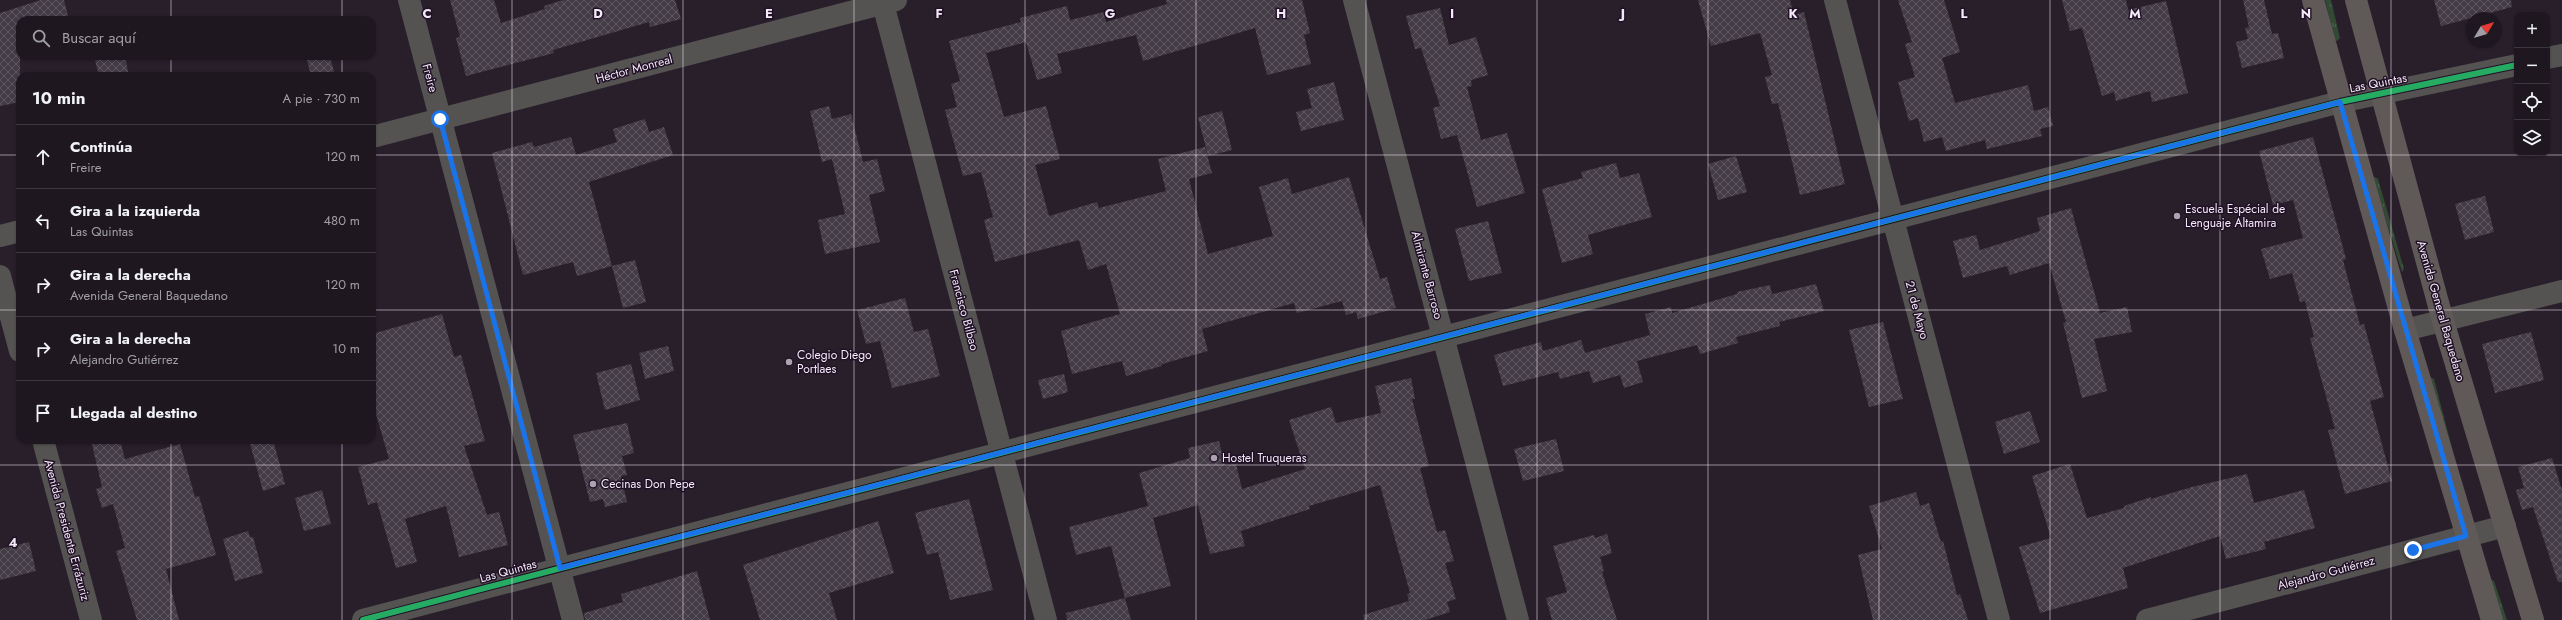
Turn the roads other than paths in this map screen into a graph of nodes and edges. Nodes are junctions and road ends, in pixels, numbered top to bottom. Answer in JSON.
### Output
{"nodes":[{"id":1,"x":409,"y":0,"type":"edge"},
{"id":2,"x":1354,"y":0,"type":"edge"},
{"id":3,"x":1835,"y":0,"type":"edge"},
{"id":4,"x":2313,"y":0,"type":"edge"},
{"id":5,"x":2356,"y":0,"type":"edge"},
{"id":6,"x":887,"y":1,"type":"edge"},
{"id":7,"x":2562,"y":55,"type":"edge"},
{"id":8,"x":2550,"y":57,"type":"edge"},
{"id":9,"x":2514,"y":66,"type":"edge"},
{"id":10,"x":2381,"y":94,"type":"junction"},
{"id":11,"x":2340,"y":102,"type":"junction"},
{"id":12,"x":440,"y":119,"type":"junction"},
{"id":13,"x":376,"y":136,"type":"edge"},
{"id":14,"x":1892,"y":219,"type":"junction"},
{"id":15,"x":16,"y":232,"type":"edge"},
{"id":16,"x":0,"y":236,"type":"edge"},
{"id":17,"x":0,"y":276,"type":"edge"},
{"id":18,"x":2562,"y":291,"type":"edge"},
{"id":19,"x":2443,"y":321,"type":"junction"},
{"id":20,"x":2405,"y":330,"type":"junction"},
{"id":21,"x":16,"y":336,"type":"edge"},
{"id":22,"x":1443,"y":337,"type":"junction"},
{"id":23,"x":44,"y":444,"type":"edge"},
{"id":24,"x":1002,"y":453,"type":"junction"},
{"id":25,"x":2505,"y":526,"type":"junction"},
{"id":26,"x":2466,"y":536,"type":"junction"},
{"id":27,"x":560,"y":568,"type":"junction"},
{"id":28,"x":91,"y":620,"type":"edge"},
{"id":29,"x":363,"y":620,"type":"edge"},
{"id":30,"x":573,"y":620,"type":"edge"},
{"id":31,"x":1046,"y":620,"type":"edge"},
{"id":32,"x":1518,"y":620,"type":"edge"},
{"id":33,"x":1999,"y":620,"type":"edge"},
{"id":34,"x":2147,"y":620,"type":"edge"},
{"id":35,"x":2492,"y":620,"type":"edge"},
{"id":36,"x":2533,"y":620,"type":"edge"}],
"edges":[{"from":1,"to":12,"type":"street","name":"Freire"},
{"from":2,"to":22,"type":"street","name":"Almirante Barroso"},
{"from":3,"to":14,"type":"street","name":"21 de Mayo"},
{"from":4,"to":11,"type":"main road"},
{"from":5,"to":10,"type":"main road","name":"Avenida General Baquedano"},
{"from":6,"to":12,"type":"street","name":"Héctor Monreal"},
{"from":6,"to":24,"type":"street","name":"Francisco Bilbao"},
{"from":7,"to":8,"type":"street"},
{"from":9,"to":10,"type":"street","name":"Las Quintas"},
{"from":10,"to":11,"type":"street","name":"Las Quintas"},
{"from":10,"to":19,"type":"main road","name":"Avenida General Baquedano"},
{"from":11,"to":14,"type":"street","name":"Las Quintas"},
{"from":11,"to":20,"type":"main road"},
{"from":12,"to":13,"type":"street","name":"Héctor Monreal"},
{"from":12,"to":27,"type":"street","name":"Freire"},
{"from":14,"to":22,"type":"street","name":"Las Quintas"},
{"from":14,"to":33,"type":"street","name":"21 de Mayo"},
{"from":15,"to":16,"type":"street"},
{"from":17,"to":21,"type":"street"},
{"from":18,"to":19,"type":"street"},
{"from":19,"to":20,"type":"street"},
{"from":19,"to":25,"type":"main road","name":"Avenida General Baquedano"},
{"from":20,"to":26,"type":"main road"},
{"from":22,"to":24,"type":"street","name":"Las Quintas"},
{"from":22,"to":32,"type":"street","name":"Almirante Barroso"},
{"from":23,"to":28,"type":"street","name":"Avenida Presidente Errázuriz"},
{"from":24,"to":27,"type":"street","name":"Las Quintas"},
{"from":24,"to":31,"type":"street","name":"Francisco Bilbao"},
{"from":25,"to":26,"type":"street","name":"Alejandro Gutiérrez"},
{"from":25,"to":36,"type":"main road","name":"Avenida General Baquedano"},
{"from":26,"to":34,"type":"street","name":"Alejandro Gutiérrez"},
{"from":26,"to":35,"type":"main road"},
{"from":27,"to":29,"type":"street","name":"Las Quintas"},
{"from":27,"to":30,"type":"street","name":"Freire"}]}
